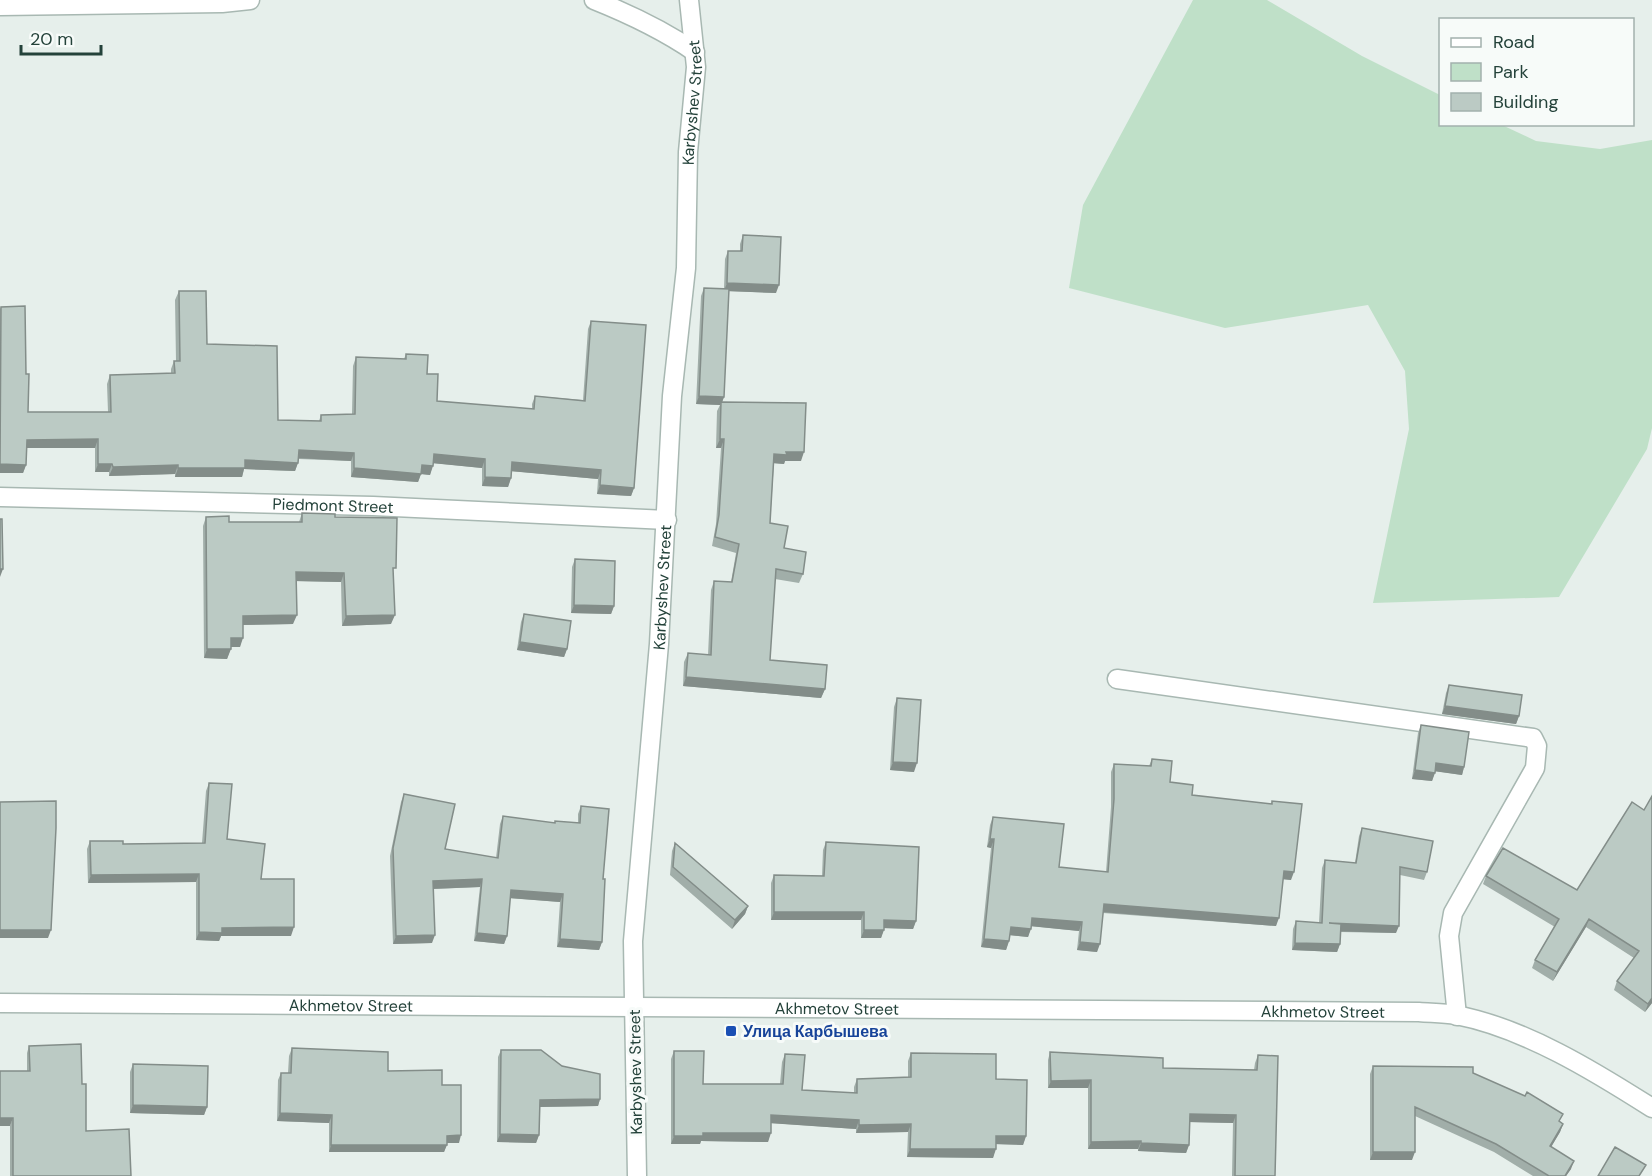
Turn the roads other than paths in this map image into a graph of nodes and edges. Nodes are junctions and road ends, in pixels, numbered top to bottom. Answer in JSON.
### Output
{"nodes":[{"id":1,"x":250,"y":0,"type":"edge"},
{"id":2,"x":594,"y":0,"type":"edge"},
{"id":3,"x":689,"y":0,"type":"edge"},
{"id":4,"x":0,"y":6,"type":"edge"},
{"id":5,"x":695,"y":52,"type":"junction"},
{"id":6,"x":0,"y":497,"type":"edge"},
{"id":7,"x":667,"y":520,"type":"junction"},
{"id":8,"x":1117,"y":679,"type":"dead end"},
{"id":9,"x":0,"y":1003,"type":"edge"},
{"id":10,"x":633,"y":1008,"type":"junction"},
{"id":11,"x":1457,"y":1016,"type":"junction"},
{"id":12,"x":1652,"y":1108,"type":"edge"},
{"id":13,"x":637,"y":1176,"type":"edge"}],
"edges":[{"from":1,"to":4,"type":"street"},
{"from":2,"to":5,"type":"street"},
{"from":3,"to":5,"type":"street","name":"Karbyshev Street"},
{"from":5,"to":7,"type":"street","name":"Karbyshev Street"},
{"from":6,"to":7,"type":"street","name":"Piedmont Street"},
{"from":7,"to":10,"type":"street","name":"Karbyshev Street"},
{"from":8,"to":11,"type":"street"},
{"from":9,"to":10,"type":"street","name":"Akhmetov Street"},
{"from":10,"to":11,"type":"street","name":"Akhmetov Street"},
{"from":10,"to":13,"type":"street","name":"Karbyshev Street"},
{"from":11,"to":12,"type":"street","name":"Akhmetov Street"}]}
